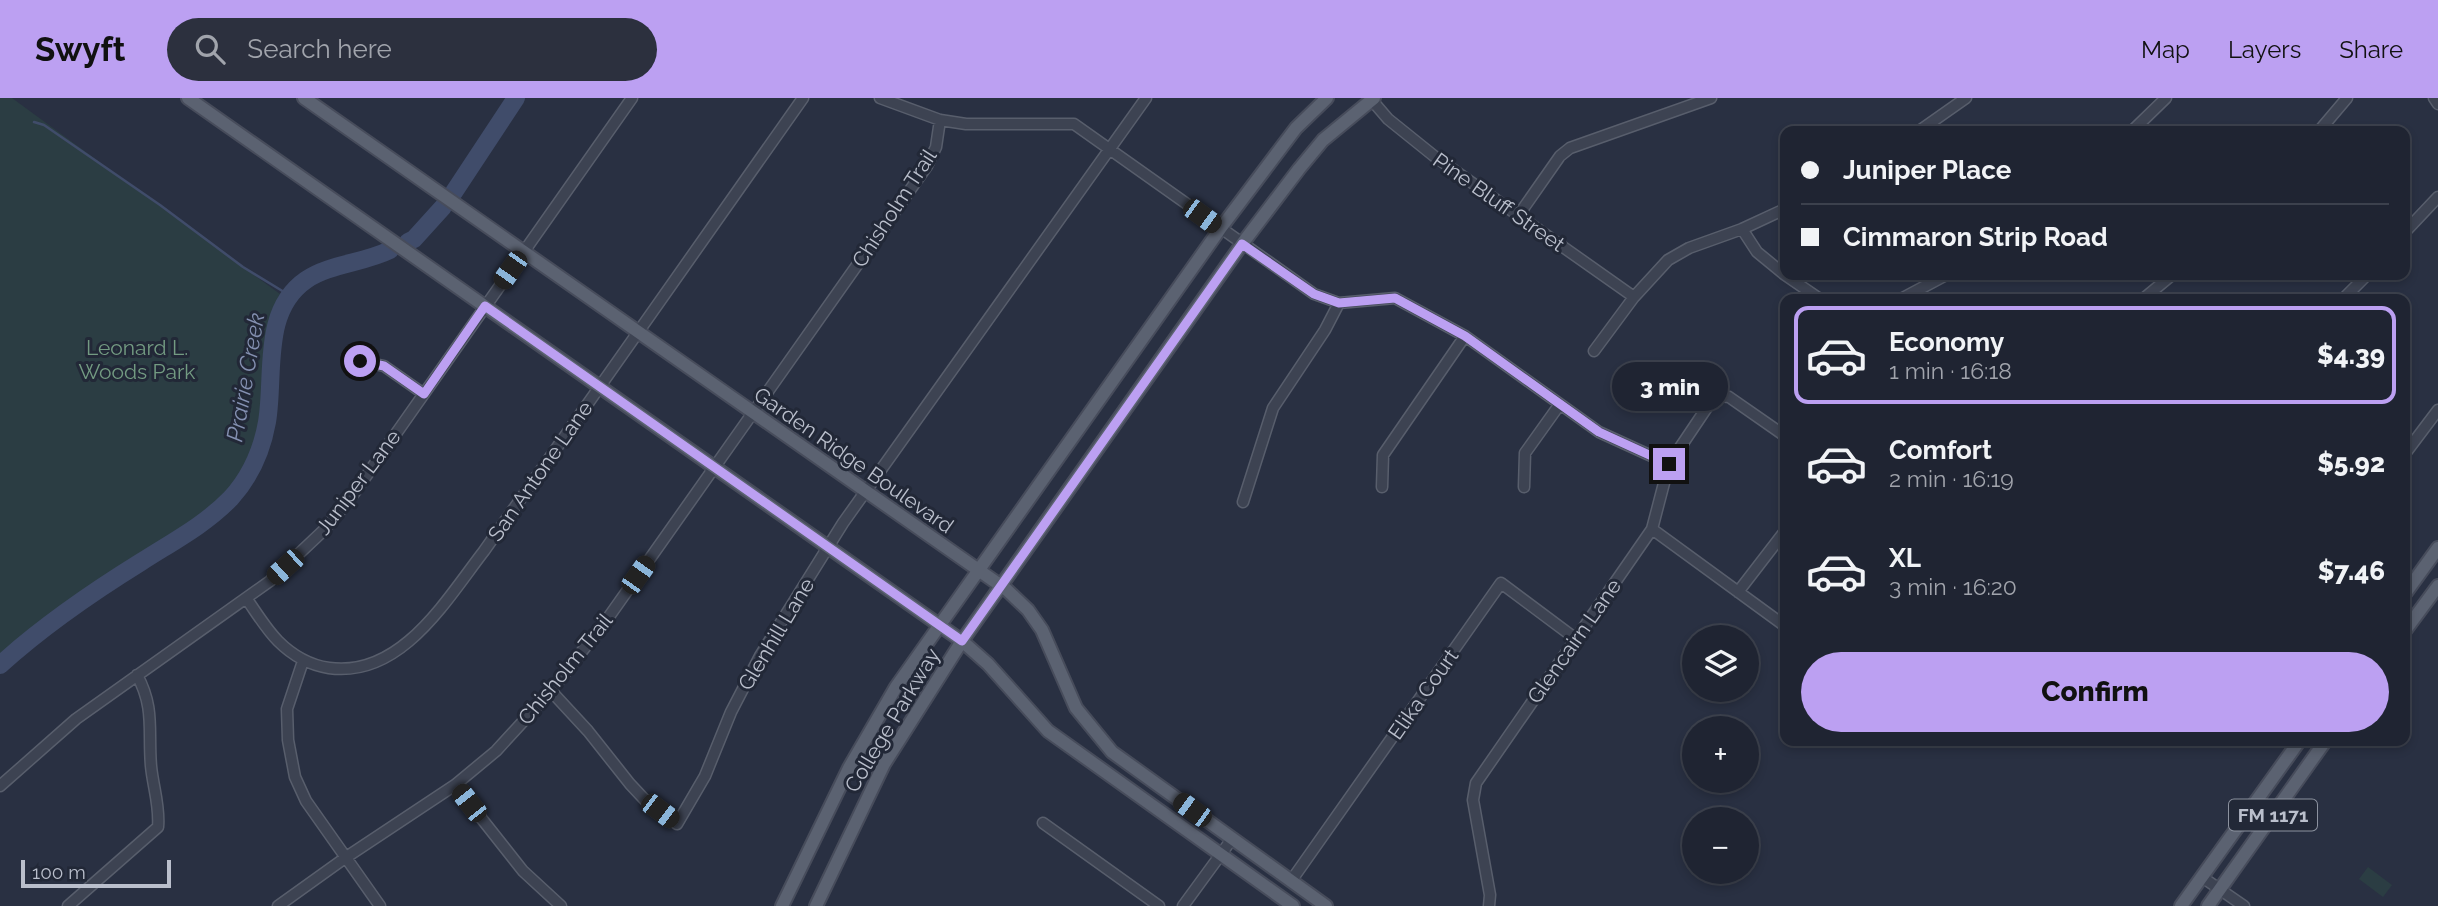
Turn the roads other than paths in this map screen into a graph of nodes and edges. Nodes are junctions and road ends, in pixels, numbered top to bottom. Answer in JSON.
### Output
{"nodes":[{"id":1,"x":188,"y":98,"type":"edge"},
{"id":2,"x":304,"y":98,"type":"edge"},
{"id":3,"x":632,"y":98,"type":"edge"},
{"id":4,"x":803,"y":98,"type":"edge"},
{"id":5,"x":880,"y":98,"type":"edge"},
{"id":6,"x":1146,"y":98,"type":"edge"},
{"id":7,"x":1327,"y":98,"type":"edge"},
{"id":8,"x":1710,"y":98,"type":"edge"},
{"id":9,"x":1966,"y":98,"type":"edge"},
{"id":10,"x":2166,"y":98,"type":"edge"},
{"id":11,"x":2347,"y":98,"type":"edge"},
{"id":12,"x":2434,"y":98,"type":"edge"},
{"id":13,"x":1372,"y":99,"type":"edge"},
{"id":14,"x":2438,"y":104,"type":"edge"},
{"id":15,"x":940,"y":120,"type":"junction"},
{"id":16,"x":1926,"y":126,"type":"edge"},
{"id":17,"x":2137,"y":126,"type":"edge"},
{"id":18,"x":2323,"y":126,"type":"edge"},
{"id":19,"x":1109,"y":149,"type":"junction"},
{"id":20,"x":2438,"y":197,"type":"edge"},
{"id":21,"x":1780,"y":211,"type":"edge"},
{"id":22,"x":1518,"y":216,"type":"junction"},
{"id":23,"x":2410,"y":227,"type":"edge"},
{"id":24,"x":1220,"y":229,"type":"junction"},
{"id":25,"x":1742,"y":229,"type":"junction"},
{"id":26,"x":1242,"y":244,"type":"junction"},
{"id":27,"x":523,"y":252,"type":"junction"},
{"id":28,"x":1780,"y":271,"type":"edge"},
{"id":29,"x":1792,"y":280,"type":"edge"},
{"id":30,"x":1937,"y":280,"type":"edge"},
{"id":31,"x":2166,"y":280,"type":"edge"},
{"id":32,"x":2362,"y":280,"type":"edge"},
{"id":33,"x":1813,"y":294,"type":"edge"},
{"id":34,"x":1910,"y":294,"type":"edge"},
{"id":35,"x":2149,"y":294,"type":"edge"},
{"id":36,"x":2348,"y":294,"type":"edge"},
{"id":37,"x":1634,"y":297,"type":"junction"},
{"id":38,"x":1339,"y":303,"type":"junction"},
{"id":39,"x":485,"y":306,"type":"junction"},
{"id":40,"x":638,"y":332,"type":"junction"},
{"id":41,"x":1465,"y":336,"type":"junction"},
{"id":42,"x":1594,"y":351,"type":"dead end"},
{"id":43,"x":360,"y":361,"type":"dead end"},
{"id":44,"x":599,"y":386,"type":"junction"},
{"id":45,"x":424,"y":394,"type":"junction"},
{"id":46,"x":1560,"y":404,"type":"junction"},
{"id":47,"x":2438,"y":410,"type":"edge"},
{"id":48,"x":754,"y":413,"type":"junction"},
{"id":49,"x":1780,"y":433,"type":"edge"},
{"id":50,"x":2410,"y":447,"type":"edge"},
{"id":51,"x":1669,"y":464,"type":"junction"},
{"id":52,"x":714,"y":467,"type":"junction"},
{"id":53,"x":1382,"y":487,"type":"dead end"},
{"id":54,"x":1524,"y":487,"type":"dead end"},
{"id":55,"x":865,"y":491,"type":"junction"},
{"id":56,"x":1243,"y":502,"type":"dead end"},
{"id":57,"x":1652,"y":530,"type":"junction"},
{"id":58,"x":1780,"y":537,"type":"edge"},
{"id":59,"x":828,"y":547,"type":"junction"},
{"id":60,"x":2438,"y":548,"type":"edge"},
{"id":61,"x":2433,"y":564,"type":"edge"},
{"id":62,"x":980,"y":571,"type":"junction"},
{"id":63,"x":1001,"y":586,"type":"junction"},
{"id":64,"x":2438,"y":586,"type":"edge"},
{"id":65,"x":2410,"y":589,"type":"edge"},
{"id":66,"x":1738,"y":592,"type":"junction"},
{"id":67,"x":246,"y":598,"type":"junction"},
{"id":68,"x":1780,"y":622,"type":"edge"},
{"id":69,"x":2410,"y":624,"type":"edge"},
{"id":70,"x":940,"y":625,"type":"junction"},
{"id":71,"x":1576,"y":639,"type":"junction"},
{"id":72,"x":962,"y":641,"type":"junction"},
{"id":73,"x":303,"y":661,"type":"junction"},
{"id":74,"x":138,"y":674,"type":"junction"},
{"id":75,"x":551,"y":691,"type":"junction"},
{"id":76,"x":2296,"y":746,"type":"edge"},
{"id":77,"x":2322,"y":746,"type":"edge"},
{"id":78,"x":455,"y":785,"type":"junction"},
{"id":79,"x":0,"y":786,"type":"edge"},
{"id":80,"x":1044,"y":823,"type":"dead end"},
{"id":81,"x":1232,"y":839,"type":"junction"},
{"id":82,"x":1219,"y":854,"type":"junction"},
{"id":83,"x":345,"y":858,"type":"junction"},
{"id":84,"x":2202,"y":877,"type":"junction"},
{"id":85,"x":1291,"y":881,"type":"junction"},
{"id":86,"x":2220,"y":889,"type":"junction"},
{"id":87,"x":68,"y":906,"type":"edge"},
{"id":88,"x":278,"y":906,"type":"edge"},
{"id":89,"x":380,"y":906,"type":"edge"},
{"id":90,"x":561,"y":906,"type":"edge"},
{"id":91,"x":782,"y":906,"type":"edge"},
{"id":92,"x":817,"y":906,"type":"edge"},
{"id":93,"x":1159,"y":906,"type":"edge"},
{"id":94,"x":1183,"y":906,"type":"edge"},
{"id":95,"x":1293,"y":906,"type":"edge"},
{"id":96,"x":1325,"y":906,"type":"edge"},
{"id":97,"x":1489,"y":906,"type":"edge"},
{"id":98,"x":2181,"y":906,"type":"edge"},
{"id":99,"x":2208,"y":906,"type":"edge"},
{"id":100,"x":2244,"y":906,"type":"edge"}],
"edges":[{"from":1,"to":39,"type":"main road"},
{"from":2,"to":27,"type":"main road","name":"Garden Ridge Boulevard"},
{"from":3,"to":27,"type":"street","name":"Juniper Lane"},
{"from":4,"to":40,"type":"street","name":"San Antone Lane"},
{"from":5,"to":15,"type":"street"},
{"from":6,"to":19,"type":"street","name":"Glenhill Lane"},
{"from":7,"to":24,"type":"main road","name":"College Parkway"},
{"from":8,"to":22,"type":"street"},
{"from":9,"to":16,"type":"street"},
{"from":10,"to":17,"type":"street"},
{"from":11,"to":18,"type":"street"},
{"from":12,"to":14,"type":"street"},
{"from":13,"to":22,"type":"street","name":"Pine Bluff Street"},
{"from":13,"to":26,"type":"main road","name":"College Parkway"},
{"from":15,"to":19,"type":"street"},
{"from":15,"to":48,"type":"street","name":"Chisholm Trail"},
{"from":19,"to":24,"type":"street"},
{"from":19,"to":55,"type":"street","name":"Glenhill Lane"},
{"from":20,"to":23,"type":"street"},
{"from":21,"to":25,"type":"street"},
{"from":22,"to":37,"type":"street","name":"Pine Bluff Street"},
{"from":24,"to":26,"type":"street"},
{"from":24,"to":62,"type":"main road","name":"College Parkway"},
{"from":25,"to":28,"type":"street"},
{"from":25,"to":37,"type":"street"},
{"from":26,"to":38,"type":"street"},
{"from":26,"to":63,"type":"main road","name":"College Parkway"},
{"from":27,"to":39,"type":"street","name":"Juniper Lane"},
{"from":27,"to":40,"type":"main road","name":"Garden Ridge Boulevard"},
{"from":29,"to":33,"type":"street"},
{"from":30,"to":34,"type":"street"},
{"from":31,"to":35,"type":"street"},
{"from":32,"to":36,"type":"street"},
{"from":37,"to":42,"type":"street"},
{"from":38,"to":41,"type":"street"},
{"from":38,"to":56,"type":"street"},
{"from":39,"to":44,"type":"main road"},
{"from":39,"to":45,"type":"street","name":"Juniper Lane"},
{"from":40,"to":44,"type":"street","name":"San Antone Lane"},
{"from":40,"to":48,"type":"main road","name":"Garden Ridge Boulevard"},
{"from":41,"to":46,"type":"street"},
{"from":41,"to":53,"type":"street"},
{"from":43,"to":45,"type":"street"},
{"from":44,"to":52,"type":"main road"},
{"from":44,"to":73,"type":"street","name":"San Antone Lane"},
{"from":45,"to":67,"type":"street","name":"Juniper Lane"},
{"from":46,"to":51,"type":"street"},
{"from":46,"to":54,"type":"street"},
{"from":47,"to":50,"type":"street"},
{"from":48,"to":52,"type":"street","name":"Chisholm Trail"},
{"from":48,"to":55,"type":"main road","name":"Garden Ridge Boulevard"},
{"from":49,"to":51,"type":"street","name":"Glencairn Lane"},
{"from":51,"to":57,"type":"street","name":"Glencairn Lane"},
{"from":52,"to":59,"type":"main road"},
{"from":52,"to":75,"type":"street","name":"Chisholm Trail"},
{"from":55,"to":59,"type":"street","name":"Glenhill Lane"},
{"from":55,"to":62,"type":"main road","name":"Garden Ridge Boulevard"},
{"from":57,"to":66,"type":"street"},
{"from":57,"to":71,"type":"street","name":"Glencairn Lane"},
{"from":58,"to":66,"type":"street"},
{"from":59,"to":70,"type":"main road"},
{"from":59,"to":75,"type":"street","name":"Glenhill Lane"},
{"from":60,"to":61,"type":"main road"},
{"from":61,"to":65,"type":"main road"},
{"from":62,"to":63,"type":"main road","name":"Garden Ridge Boulevard"},
{"from":62,"to":70,"type":"main road","name":"College Parkway"},
{"from":63,"to":72,"type":"main road","name":"College Parkway"},
{"from":63,"to":81,"type":"main road","name":"Garden Ridge Boulevard"},
{"from":64,"to":69,"type":"main road"},
{"from":66,"to":68,"type":"street"},
{"from":67,"to":73,"type":"street","name":"San Antone Lane"},
{"from":67,"to":74,"type":"street","name":"Juniper Lane"},
{"from":70,"to":72,"type":"main road"},
{"from":70,"to":91,"type":"main road","name":"College Parkway"},
{"from":71,"to":85,"type":"street","name":"Elika Court"},
{"from":71,"to":97,"type":"street","name":"Glencairn Lane"},
{"from":72,"to":82,"type":"main road"},
{"from":72,"to":92,"type":"main road","name":"College Parkway"},
{"from":73,"to":83,"type":"street"},
{"from":74,"to":79,"type":"street","name":"Juniper Lane"},
{"from":74,"to":87,"type":"street"},
{"from":75,"to":78,"type":"street","name":"Chisholm Trail"},
{"from":76,"to":84,"type":"main road","number":"FM 1171"},
{"from":77,"to":86,"type":"main road","number":"FM 1171"},
{"from":78,"to":83,"type":"street","name":"Chisholm Trail"},
{"from":78,"to":90,"type":"street"},
{"from":80,"to":93,"type":"street"},
{"from":81,"to":82,"type":"street"},
{"from":81,"to":85,"type":"main road","name":"Garden Ridge Boulevard"},
{"from":82,"to":94,"type":"street"},
{"from":82,"to":95,"type":"main road"},
{"from":83,"to":88,"type":"street","name":"Chisholm Trail"},
{"from":83,"to":89,"type":"street"},
{"from":84,"to":86,"type":"street"},
{"from":84,"to":98,"type":"main road","number":"FM 1171"},
{"from":85,"to":96,"type":"main road","name":"Garden Ridge Boulevard"},
{"from":86,"to":99,"type":"main road","number":"FM 1171"},
{"from":86,"to":100,"type":"street"}]}
